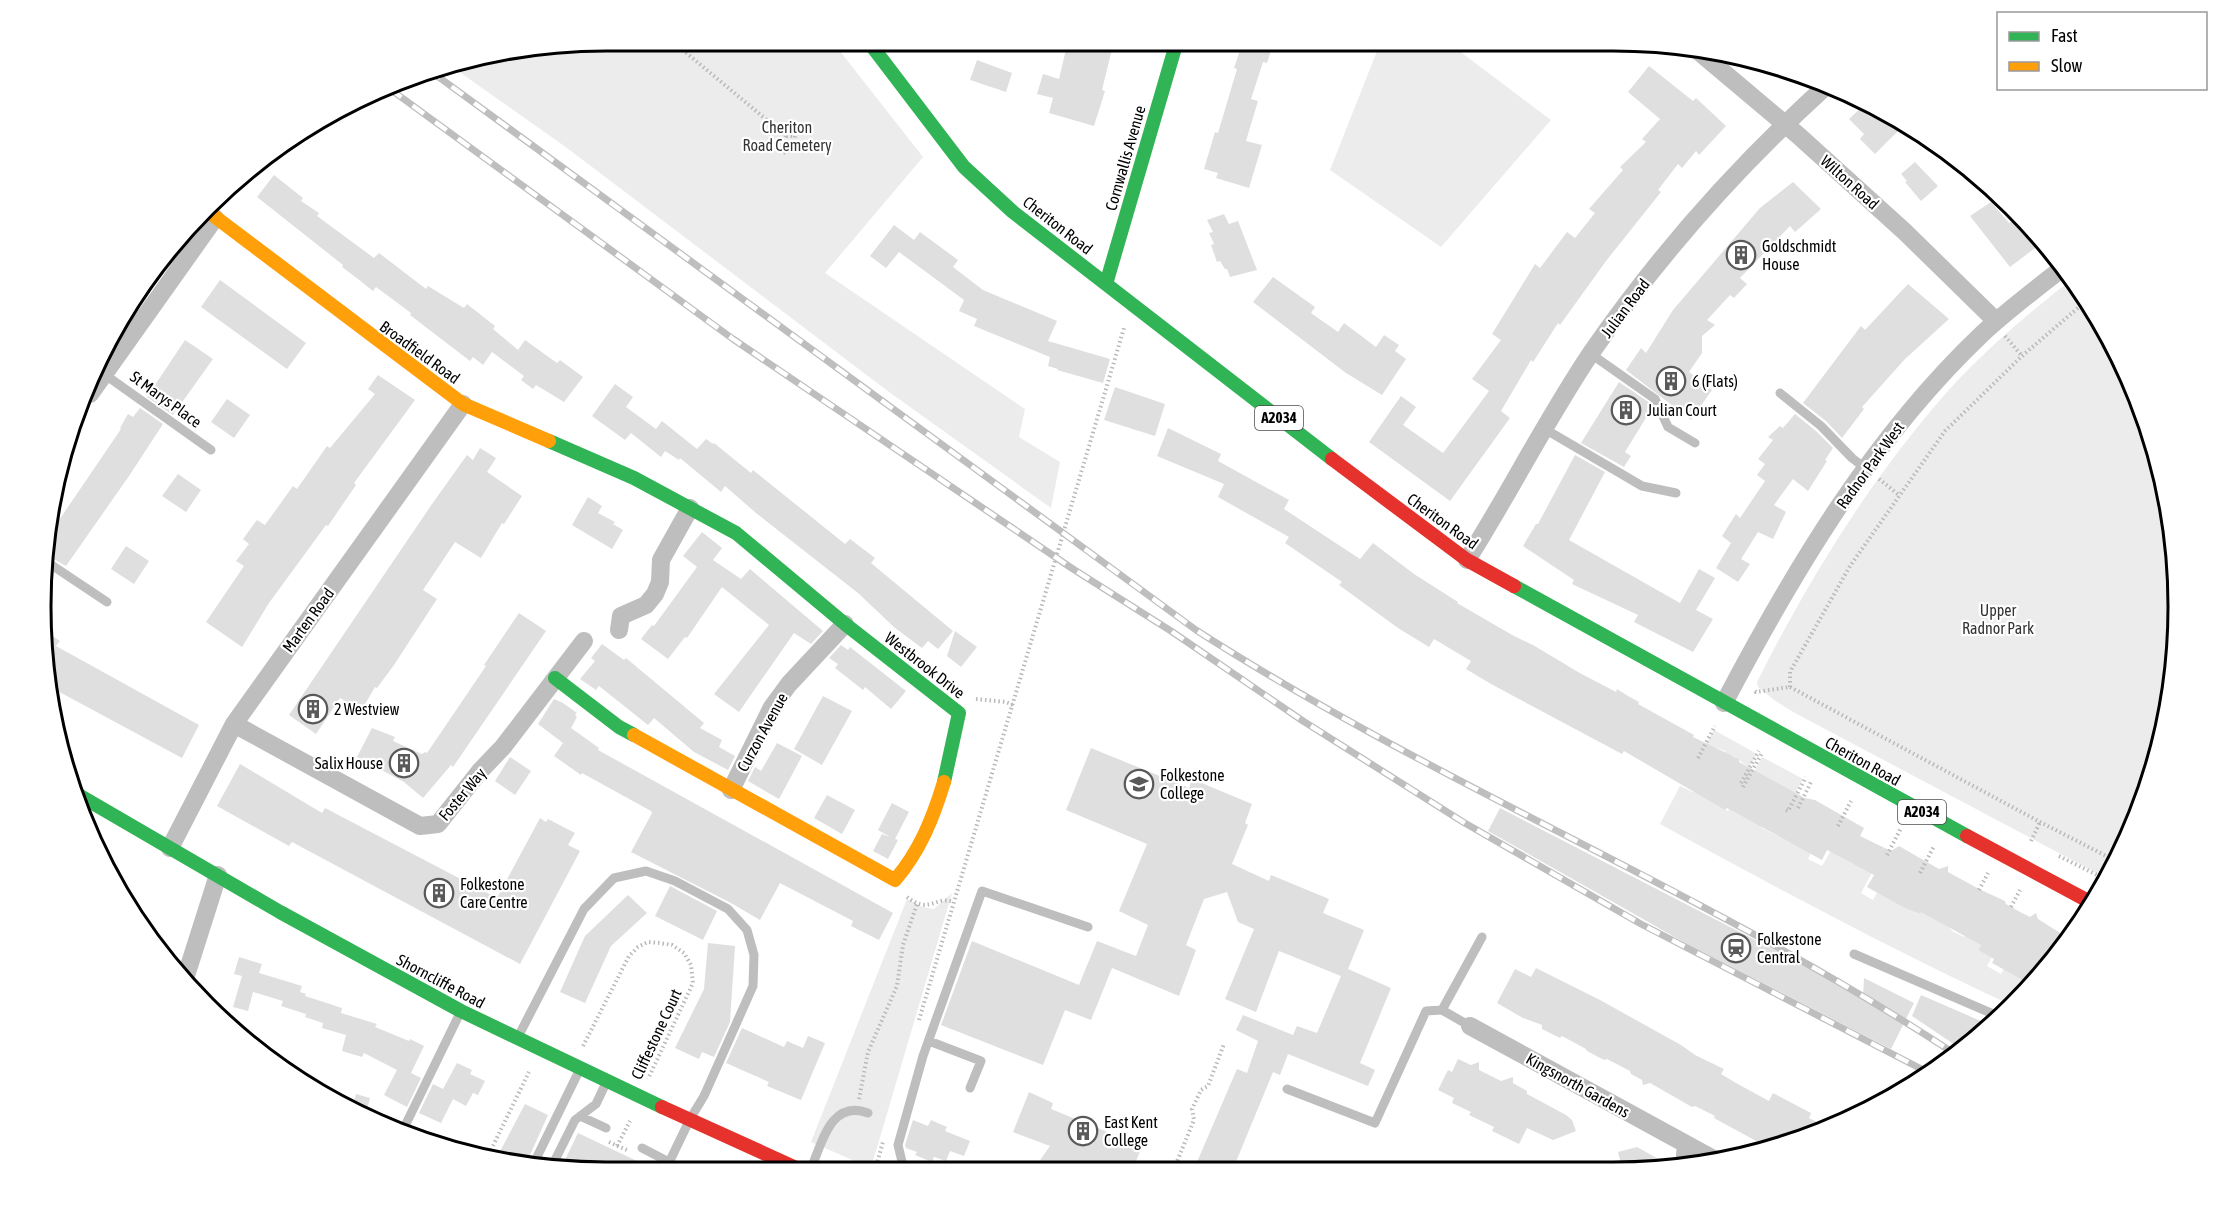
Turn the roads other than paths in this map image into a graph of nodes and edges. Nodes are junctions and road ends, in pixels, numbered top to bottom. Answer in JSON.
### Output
{"nodes":[{"id":1,"x":875,"y":51,"type":"edge"},
{"id":2,"x":1174,"y":51,"type":"edge"},
{"id":3,"x":1709,"y":60,"type":"edge"},
{"id":4,"x":1820,"y":91,"type":"edge"},
{"id":5,"x":1785,"y":124,"type":"junction"},
{"id":6,"x":213,"y":215,"type":"edge"},
{"id":7,"x":2057,"y":274,"type":"edge"},
{"id":8,"x":1106,"y":284,"type":"junction"},
{"id":9,"x":1999,"y":327,"type":"junction"},
{"id":10,"x":1591,"y":354,"type":"junction"},
{"id":11,"x":104,"y":374,"type":"junction"},
{"id":12,"x":99,"y":382,"type":"edge"},
{"id":13,"x":1780,"y":393,"type":"dead end"},
{"id":14,"x":463,"y":404,"type":"junction"},
{"id":15,"x":1543,"y":428,"type":"junction"},
{"id":16,"x":1695,"y":443,"type":"dead end"},
{"id":17,"x":211,"y":450,"type":"dead end"},
{"id":18,"x":1870,"y":472,"type":"junction"},
{"id":19,"x":634,"y":478,"type":"joint"},
{"id":20,"x":1676,"y":494,"type":"dead end"},
{"id":21,"x":690,"y":508,"type":"junction"},
{"id":22,"x":1467,"y":560,"type":"junction"},
{"id":23,"x":52,"y":566,"type":"edge"},
{"id":24,"x":106,"y":602,"type":"dead end"},
{"id":25,"x":845,"y":624,"type":"junction"},
{"id":26,"x":619,"y":630,"type":"dead end"},
{"id":27,"x":585,"y":641,"type":"dead end"},
{"id":28,"x":555,"y":678,"type":"junction"},
{"id":29,"x":1724,"y":703,"type":"junction"},
{"id":30,"x":234,"y":724,"type":"junction"},
{"id":31,"x":731,"y":790,"type":"junction"},
{"id":32,"x":85,"y":799,"type":"edge"},
{"id":33,"x":170,"y":848,"type":"junction"},
{"id":34,"x":218,"y":875,"type":"junction"},
{"id":35,"x":2084,"y":899,"type":"edge"},
{"id":36,"x":1088,"y":927,"type":"dead end"},
{"id":37,"x":1482,"y":937,"type":"dead end"},
{"id":38,"x":1854,"y":954,"type":"dead end"},
{"id":39,"x":187,"y":971,"type":"edge"},
{"id":40,"x":1442,"y":1010,"type":"junction"},
{"id":41,"x":462,"y":1011,"type":"junction"},
{"id":42,"x":1991,"y":1013,"type":"edge"},
{"id":43,"x":1470,"y":1026,"type":"joint"},
{"id":44,"x":516,"y":1039,"type":"junction"},
{"id":45,"x":929,"y":1041,"type":"junction"},
{"id":46,"x":577,"y":1067,"type":"junction"},
{"id":47,"x":607,"y":1081,"type":"junction"},
{"id":48,"x":970,"y":1088,"type":"dead end"},
{"id":49,"x":1287,"y":1089,"type":"dead end"},
{"id":50,"x":868,"y":1113,"type":"dead end"},
{"id":51,"x":580,"y":1116,"type":"junction"},
{"id":52,"x":690,"y":1119,"type":"junction"},
{"id":53,"x":406,"y":1124,"type":"edge"},
{"id":54,"x":606,"y":1128,"type":"dead end"},
{"id":55,"x":1686,"y":1144,"type":"junction"},
{"id":56,"x":642,"y":1148,"type":"dead end"},
{"id":57,"x":1704,"y":1154,"type":"edge"},
{"id":58,"x":536,"y":1157,"type":"edge"},
{"id":59,"x":1685,"y":1157,"type":"edge"},
{"id":60,"x":555,"y":1159,"type":"edge"},
{"id":61,"x":661,"y":1162,"type":"edge"},
{"id":62,"x":669,"y":1162,"type":"edge"},
{"id":63,"x":783,"y":1162,"type":"edge"},
{"id":64,"x":814,"y":1162,"type":"edge"},
{"id":65,"x":902,"y":1162,"type":"edge"}],
"edges":[{"from":1,"to":8,"type":"main road","name":"Cheriton Road","number":"A2034"},
{"from":2,"to":8,"type":"main road","name":"Cornwallis Avenue"},
{"from":3,"to":5,"type":"street","name":"Wilton Road"},
{"from":4,"to":5,"type":"street","name":"Julian Road"},
{"from":5,"to":9,"type":"street","name":"Wilton Road"},
{"from":5,"to":10,"type":"street","name":"Julian Road"},
{"from":6,"to":11,"type":"street"},
{"from":6,"to":14,"type":"main road","name":"Broadfield Road"},
{"from":7,"to":9,"type":"street","name":"Radnor Park West"},
{"from":8,"to":22,"type":"main road","name":"Cheriton Road","number":"A2034"},
{"from":9,"to":18,"type":"street","name":"Radnor Park West"},
{"from":10,"to":15,"type":"street","name":"Julian Road"},
{"from":10,"to":16,"type":"lane"},
{"from":11,"to":12,"type":"street"},
{"from":11,"to":17,"type":"lane","name":"St Marys Place"},
{"from":13,"to":18,"type":"lane"},
{"from":14,"to":19,"type":"main road","name":"Broadfield Road"},
{"from":14,"to":30,"type":"street","name":"Marten Road"},
{"from":15,"to":20,"type":"lane"},
{"from":15,"to":22,"type":"street","name":"Julian Road"},
{"from":18,"to":29,"type":"street","name":"Radnor Park West"},
{"from":19,"to":21,"type":"main road","name":"Westbrook Drive"},
{"from":21,"to":25,"type":"main road","name":"Westbrook Drive"},
{"from":21,"to":26,"type":"street"},
{"from":22,"to":29,"type":"main road","name":"Cheriton Road","number":"A2034"},
{"from":23,"to":24,"type":"lane"},
{"from":25,"to":31,"type":"street","name":"Curzon Avenue"},
{"from":25,"to":31,"type":"main road","name":"Westbrook Drive"},
{"from":27,"to":28,"type":"street","name":"Foster Way"},
{"from":28,"to":30,"type":"street","name":"Foster Way"},
{"from":28,"to":31,"type":"main road"},
{"from":29,"to":35,"type":"main road","name":"Cheriton Road","number":"A2034"},
{"from":30,"to":33,"type":"street","name":"Marten Road"},
{"from":32,"to":33,"type":"main road","name":"Shorncliffe Road"},
{"from":33,"to":34,"type":"main road","name":"Shorncliffe Road"},
{"from":34,"to":39,"type":"street"},
{"from":34,"to":41,"type":"main road","name":"Shorncliffe Road"},
{"from":36,"to":45,"type":"lane"},
{"from":37,"to":40,"type":"lane"},
{"from":38,"to":42,"type":"lane"},
{"from":40,"to":43,"type":"lane"},
{"from":40,"to":49,"type":"lane"},
{"from":41,"to":44,"type":"main road","name":"Shorncliffe Road"},
{"from":41,"to":53,"type":"lane"},
{"from":43,"to":55,"type":"street","name":"Kingsnorth Gardens"},
{"from":44,"to":46,"type":"main road","name":"Shorncliffe Road"},
{"from":44,"to":52,"type":"lane"},
{"from":45,"to":48,"type":"lane"},
{"from":45,"to":65,"type":"lane"},
{"from":46,"to":47,"type":"main road","name":"Shorncliffe Road"},
{"from":46,"to":58,"type":"lane"},
{"from":47,"to":51,"type":"lane"},
{"from":47,"to":52,"type":"main road","name":"Shorncliffe Road"},
{"from":50,"to":64,"type":"lane"},
{"from":51,"to":54,"type":"lane"},
{"from":51,"to":60,"type":"lane"},
{"from":52,"to":62,"type":"lane"},
{"from":52,"to":63,"type":"main road","name":"Shorncliffe Road"},
{"from":55,"to":57,"type":"street","name":"Kingsnorth Gardens"},
{"from":55,"to":59,"type":"street"},
{"from":56,"to":61,"type":"lane"}]}
